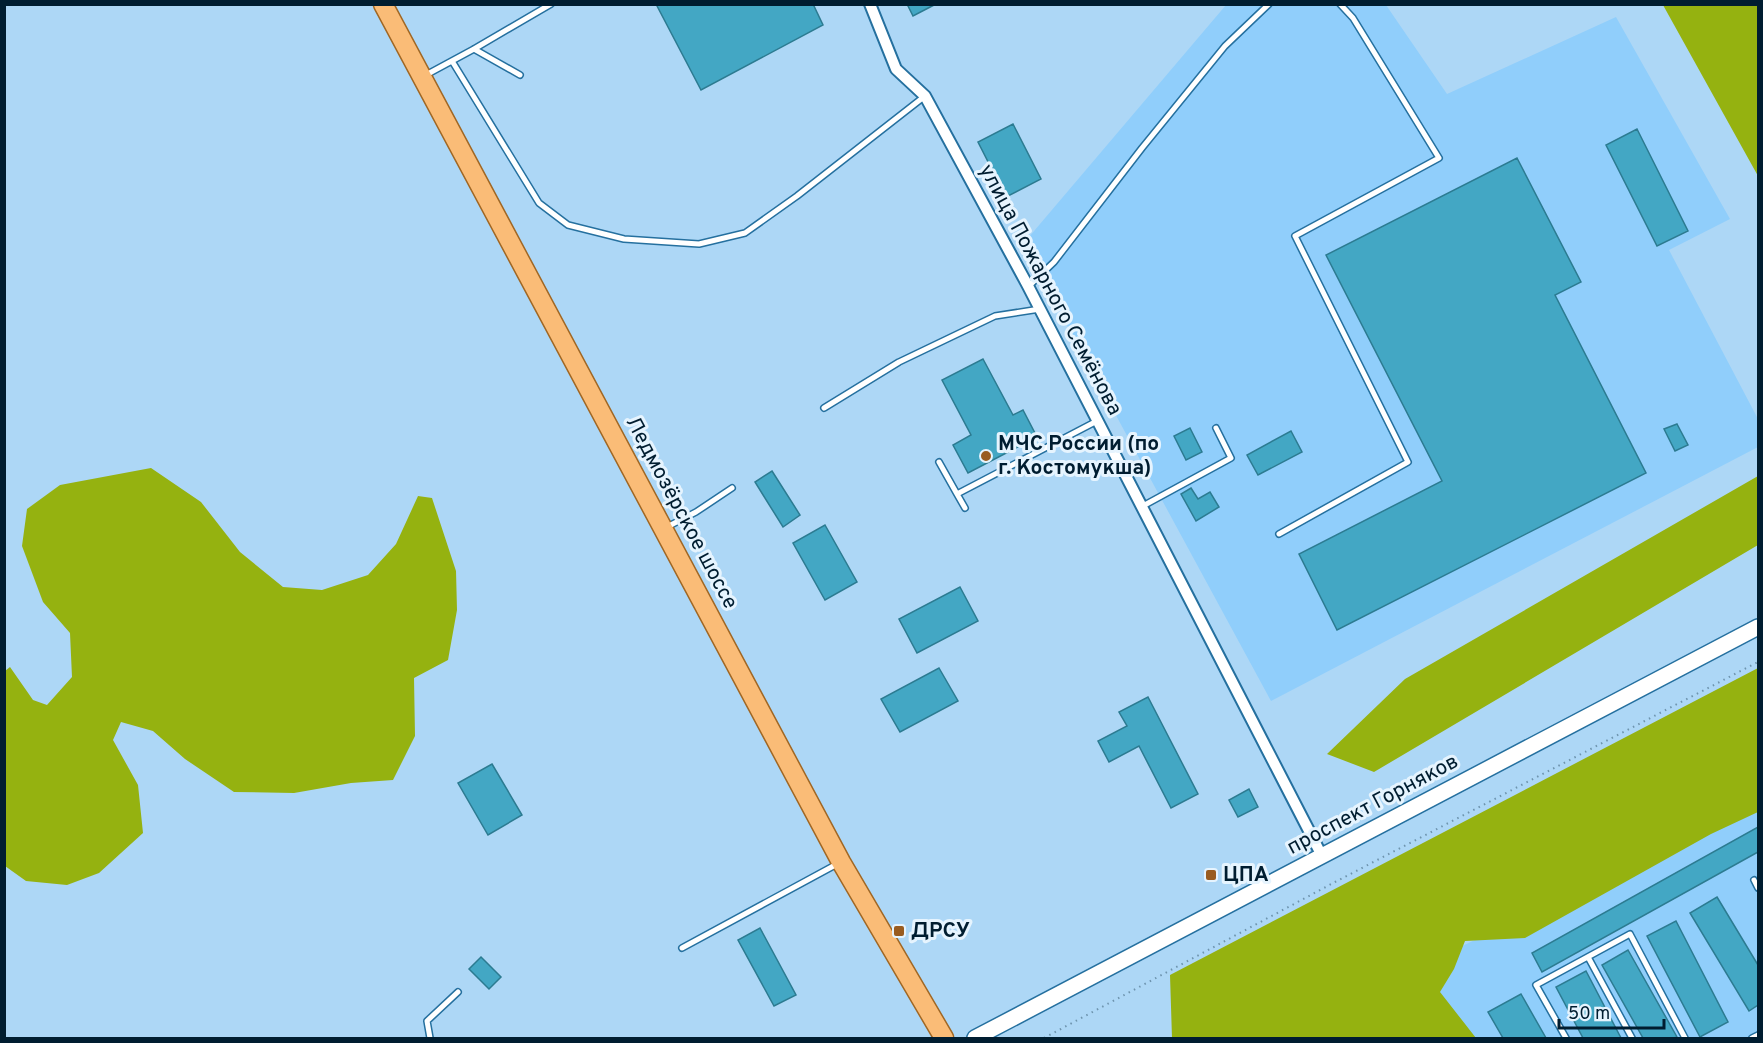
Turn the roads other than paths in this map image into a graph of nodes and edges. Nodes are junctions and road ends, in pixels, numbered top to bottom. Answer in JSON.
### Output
{"nodes":[{"id":1,"x":383,"y":4,"type":"edge"},
{"id":2,"x":551,"y":4,"type":"edge"},
{"id":3,"x":870,"y":4,"type":"edge"},
{"id":4,"x":1269,"y":4,"type":"edge"},
{"id":5,"x":1340,"y":4,"type":"edge"},
{"id":6,"x":474,"y":50,"type":"junction"},
{"id":7,"x":452,"y":61,"type":"junction"},
{"id":8,"x":520,"y":75,"type":"dead end"},
{"id":9,"x":422,"y":77,"type":"junction"},
{"id":10,"x":925,"y":96,"type":"junction"},
{"id":11,"x":1028,"y":286,"type":"junction"},
{"id":12,"x":1040,"y":309,"type":"junction"},
{"id":13,"x":824,"y":408,"type":"dead end"},
{"id":14,"x":1097,"y":421,"type":"junction"},
{"id":15,"x":1216,"y":428,"type":"dead end"},
{"id":16,"x":939,"y":462,"type":"dead end"},
{"id":17,"x":732,"y":488,"type":"dead end"},
{"id":18,"x":957,"y":494,"type":"junction"},
{"id":19,"x":1141,"y":507,"type":"junction"},
{"id":20,"x":965,"y":508,"type":"dead end"},
{"id":21,"x":664,"y":528,"type":"junction"},
{"id":22,"x":1279,"y":534,"type":"dead end"},
{"id":23,"x":1758,"y":627,"type":"edge"},
{"id":24,"x":1322,"y":856,"type":"junction"},
{"id":25,"x":841,"y":862,"type":"junction"},
{"id":26,"x":1754,"y":880,"type":"dead end"},
{"id":27,"x":1758,"y":888,"type":"edge"},
{"id":28,"x":682,"y":948,"type":"dead end"},
{"id":29,"x":1588,"y":957,"type":"junction"},
{"id":30,"x":458,"y":992,"type":"dead end"},
{"id":31,"x":1758,"y":1035,"type":"edge"},
{"id":32,"x":430,"y":1038,"type":"edge"},
{"id":33,"x":944,"y":1038,"type":"edge"},
{"id":34,"x":975,"y":1038,"type":"edge"},
{"id":35,"x":1566,"y":1038,"type":"edge"},
{"id":36,"x":1632,"y":1038,"type":"edge"},
{"id":37,"x":1685,"y":1038,"type":"edge"},
{"id":38,"x":1752,"y":1038,"type":"edge"}],
"edges":[{"from":1,"to":9,"type":"main road","name":"Ледмозёрское шоссе"},
{"from":2,"to":6,"type":"lane"},
{"from":3,"to":10,"type":"street","name":"улица Пожарного Семёнова"},
{"from":4,"to":11,"type":"lane"},
{"from":5,"to":22,"type":"lane"},
{"from":6,"to":7,"type":"lane"},
{"from":6,"to":8,"type":"lane"},
{"from":7,"to":9,"type":"lane"},
{"from":7,"to":10,"type":"lane"},
{"from":9,"to":21,"type":"main road","name":"Ледмозёрское шоссе"},
{"from":10,"to":11,"type":"street","name":"улица Пожарного Семёнова"},
{"from":11,"to":12,"type":"street","name":"улица Пожарного Семёнова"},
{"from":12,"to":13,"type":"lane"},
{"from":12,"to":14,"type":"street","name":"улица Пожарного Семёнова"},
{"from":14,"to":18,"type":"lane"},
{"from":14,"to":19,"type":"street","name":"улица Пожарного Семёнова"},
{"from":15,"to":19,"type":"lane"},
{"from":16,"to":18,"type":"lane"},
{"from":17,"to":21,"type":"lane"},
{"from":18,"to":20,"type":"lane"},
{"from":19,"to":24,"type":"street","name":"улица Пожарного Семёнова"},
{"from":21,"to":25,"type":"main road","name":"Ледмозёрское шоссе"},
{"from":23,"to":24,"type":"main road","name":"проспект Горняков"},
{"from":24,"to":34,"type":"main road","name":"проспект Горняков"},
{"from":25,"to":28,"type":"lane"},
{"from":25,"to":33,"type":"main road","name":"Ледмозёрское шоссе"},
{"from":26,"to":27,"type":"lane"},
{"from":29,"to":35,"type":"lane"},
{"from":29,"to":36,"type":"lane"},
{"from":29,"to":37,"type":"lane"},
{"from":30,"to":32,"type":"lane"},
{"from":31,"to":38,"type":"lane"}]}
